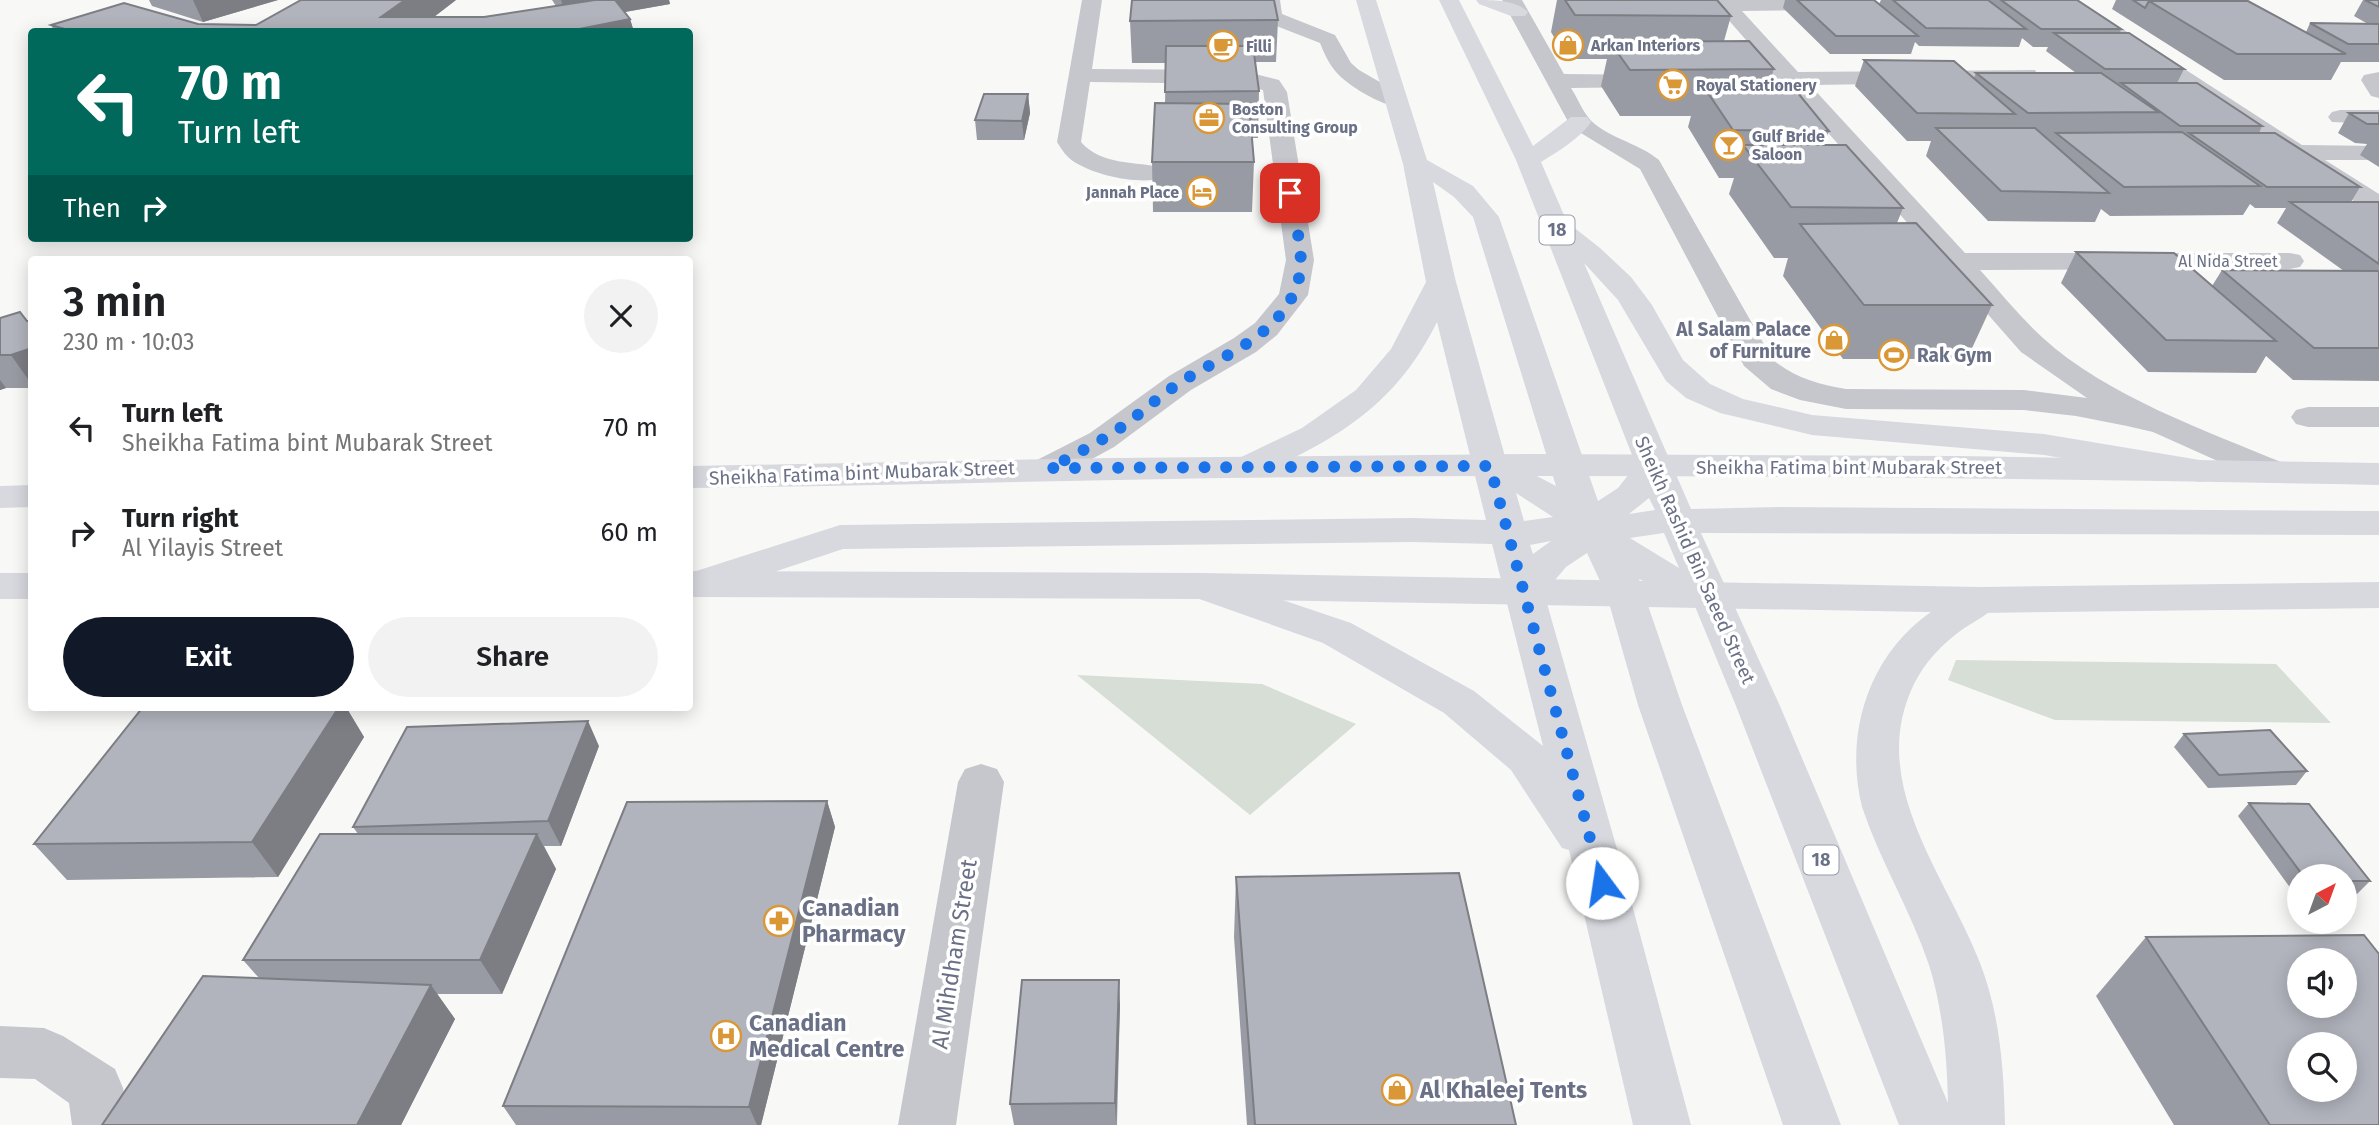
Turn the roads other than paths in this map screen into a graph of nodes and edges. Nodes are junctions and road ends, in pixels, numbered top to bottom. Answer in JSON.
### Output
{"nodes":[{"id":1,"x":1092,"y":0,"type":"edge"},
{"id":2,"x":1269,"y":0,"type":"edge"},
{"id":3,"x":1366,"y":0,"type":"edge"},
{"id":4,"x":1450,"y":0,"type":"edge"},
{"id":5,"x":1486,"y":0,"type":"edge"},
{"id":6,"x":1723,"y":2,"type":"edge"},
{"id":7,"x":2060,"y":3,"type":"edge"},
{"id":8,"x":1858,"y":4,"type":"edge"},
{"id":9,"x":1515,"y":6,"type":"edge"},
{"id":10,"x":1081,"y":75,"type":"junction"},
{"id":11,"x":2050,"y":75,"type":"edge"},
{"id":12,"x":1790,"y":78,"type":"junction"},
{"id":13,"x":1749,"y":79,"type":"edge"},
{"id":14,"x":2379,"y":79,"type":"edge"},
{"id":15,"x":1681,"y":80,"type":"edge"},
{"id":16,"x":1557,"y":81,"type":"junction"},
{"id":17,"x":2379,"y":91,"type":"edge"},
{"id":18,"x":1396,"y":101,"type":"junction"},
{"id":19,"x":2340,"y":117,"type":"dead end"},
{"id":20,"x":2379,"y":117,"type":"edge"},
{"id":21,"x":1578,"y":122,"type":"junction"},
{"id":22,"x":2298,"y":152,"type":"junction"},
{"id":23,"x":2379,"y":153,"type":"edge"},
{"id":24,"x":1528,"y":160,"type":"junction"},
{"id":25,"x":1416,"y":164,"type":"junction"},
{"id":26,"x":1155,"y":173,"type":"edge"},
{"id":27,"x":2379,"y":206,"type":"edge"},
{"id":28,"x":1555,"y":226,"type":"junction"},
{"id":29,"x":2290,"y":261,"type":"dead end"},
{"id":30,"x":1956,"y":262,"type":"junction"},
{"id":31,"x":1441,"y":282,"type":"junction"},
{"id":32,"x":2032,"y":345,"type":"junction"},
{"id":33,"x":2021,"y":400,"type":"junction"},
{"id":34,"x":2308,"y":417,"type":"dead end"},
{"id":35,"x":2379,"y":417,"type":"edge"},
{"id":36,"x":2161,"y":424,"type":"junction"},
{"id":37,"x":1249,"y":466,"type":"junction"},
{"id":38,"x":1490,"y":466,"type":"junction"},
{"id":39,"x":1568,"y":466,"type":"junction"},
{"id":40,"x":1653,"y":466,"type":"junction"},
{"id":41,"x":1049,"y":468,"type":"junction"},
{"id":42,"x":2200,"y":471,"type":"junction"},
{"id":43,"x":2273,"y":472,"type":"junction"},
{"id":44,"x":2379,"y":474,"type":"edge"},
{"id":45,"x":693,"y":477,"type":"edge"},
{"id":46,"x":28,"y":496,"type":"edge"},
{"id":47,"x":0,"y":497,"type":"edge"},
{"id":48,"x":1678,"y":520,"type":"junction"},
{"id":49,"x":2379,"y":523,"type":"edge"},
{"id":50,"x":1591,"y":527,"type":"junction"},
{"id":51,"x":1509,"y":533,"type":"junction"},
{"id":52,"x":693,"y":584,"type":"edge"},
{"id":53,"x":0,"y":586,"type":"edge"},
{"id":54,"x":28,"y":586,"type":"edge"},
{"id":55,"x":1202,"y":586,"type":"junction"},
{"id":56,"x":1525,"y":592,"type":"junction"},
{"id":57,"x":1625,"y":594,"type":"junction"},
{"id":58,"x":1711,"y":596,"type":"junction"},
{"id":59,"x":2379,"y":596,"type":"edge"},
{"id":60,"x":1979,"y":600,"type":"junction"},
{"id":61,"x":981,"y":782,"type":"dead end"},
{"id":62,"x":1595,"y":856,"type":"junction"},
{"id":63,"x":0,"y":1052,"type":"edge"},
{"id":64,"x":101,"y":1125,"type":"edge"},
{"id":65,"x":927,"y":1125,"type":"edge"},
{"id":66,"x":1662,"y":1125,"type":"edge"},
{"id":67,"x":1812,"y":1125,"type":"edge"},
{"id":68,"x":1928,"y":1125,"type":"edge"},
{"id":69,"x":1976,"y":1125,"type":"edge"}],
"edges":[{"from":1,"to":10,"type":"street"},
{"from":2,"to":18,"type":"street"},
{"from":3,"to":18,"type":"main road"},
{"from":4,"to":24,"type":"main road","name":"Sheikh Rashid Bin Saeed Street","number":"18"},
{"from":5,"to":9,"type":"main road"},
{"from":6,"to":8,"type":"street"},
{"from":6,"to":12,"type":"street"},
{"from":7,"to":22,"type":"street"},
{"from":9,"to":16,"type":"street"},
{"from":10,"to":26,"type":"street"},
{"from":10,"to":41,"type":"street"},
{"from":11,"to":12,"type":"street"},
{"from":12,"to":13,"type":"street"},
{"from":12,"to":30,"type":"street"},
{"from":14,"to":17,"type":"street"},
{"from":15,"to":16,"type":"street"},
{"from":16,"to":21,"type":"street"},
{"from":18,"to":25,"type":"main road"},
{"from":19,"to":20,"type":"street"},
{"from":21,"to":24,"type":"main road"},
{"from":21,"to":33,"type":"street"},
{"from":22,"to":23,"type":"street"},
{"from":22,"to":27,"type":"street"},
{"from":24,"to":28,"type":"main road","name":"Sheikh Rashid Bin Saeed Street","number":"18"},
{"from":25,"to":31,"type":"main road"},
{"from":25,"to":39,"type":"main road"},
{"from":28,"to":40,"type":"main road","name":"Sheikh Rashid Bin Saeed Street","number":"18"},
{"from":28,"to":42,"type":"main road"},
{"from":29,"to":30,"type":"street","name":"Al Nida Street"},
{"from":30,"to":32,"type":"street"},
{"from":31,"to":37,"type":"main road"},
{"from":31,"to":38,"type":"main road"},
{"from":32,"to":33,"type":"street"},
{"from":32,"to":36,"type":"street"},
{"from":33,"to":36,"type":"street"},
{"from":34,"to":35,"type":"street"},
{"from":36,"to":43,"type":"street"},
{"from":37,"to":38,"type":"main road","name":"Sheikha Fatima bint Mubarak Street"},
{"from":37,"to":41,"type":"main road","name":"Sheikha Fatima bint Mubarak Street"},
{"from":38,"to":39,"type":"main road","name":"Sheikha Fatima bint Mubarak Street"},
{"from":38,"to":50,"type":"main road"},
{"from":38,"to":51,"type":"main road"},
{"from":39,"to":40,"type":"main road","name":"Sheikha Fatima bint Mubarak Street"},
{"from":39,"to":50,"type":"main road"},
{"from":40,"to":42,"type":"main road","name":"Sheikha Fatima bint Mubarak Street"},
{"from":40,"to":48,"type":"main road","name":"Sheikh Rashid Bin Saeed Street","number":"18"},
{"from":40,"to":50,"type":"main road"},
{"from":41,"to":45,"type":"main road","name":"Sheikha Fatima bint Mubarak Street"},
{"from":42,"to":43,"type":"main road","name":"Sheikha Fatima bint Mubarak Street"},
{"from":43,"to":44,"type":"main road","name":"Sheikha Fatima bint Mubarak Street"},
{"from":46,"to":47,"type":"main road"},
{"from":48,"to":49,"type":"main road"},
{"from":48,"to":50,"type":"main road"},
{"from":48,"to":58,"type":"main road","name":"Sheikh Rashid Bin Saeed Street","number":"18"},
{"from":50,"to":51,"type":"main road"},
{"from":50,"to":56,"type":"main road"},
{"from":50,"to":57,"type":"main road"},
{"from":50,"to":58,"type":"main road"},
{"from":51,"to":52,"type":"main road"},
{"from":51,"to":56,"type":"main road"},
{"from":52,"to":55,"type":"main road"},
{"from":53,"to":54,"type":"main road"},
{"from":55,"to":56,"type":"main road"},
{"from":55,"to":62,"type":"main road"},
{"from":56,"to":57,"type":"main road"},
{"from":56,"to":62,"type":"main road"},
{"from":57,"to":58,"type":"main road"},
{"from":57,"to":67,"type":"main road"},
{"from":58,"to":60,"type":"main road"},
{"from":58,"to":68,"type":"main road","name":"Sheikh Rashid Bin Saeed Street","number":"18"},
{"from":59,"to":60,"type":"main road"},
{"from":60,"to":69,"type":"main road"},
{"from":61,"to":65,"type":"street","name":"Al Mihdham Street"},
{"from":62,"to":66,"type":"main road"},
{"from":63,"to":64,"type":"street"}]}
